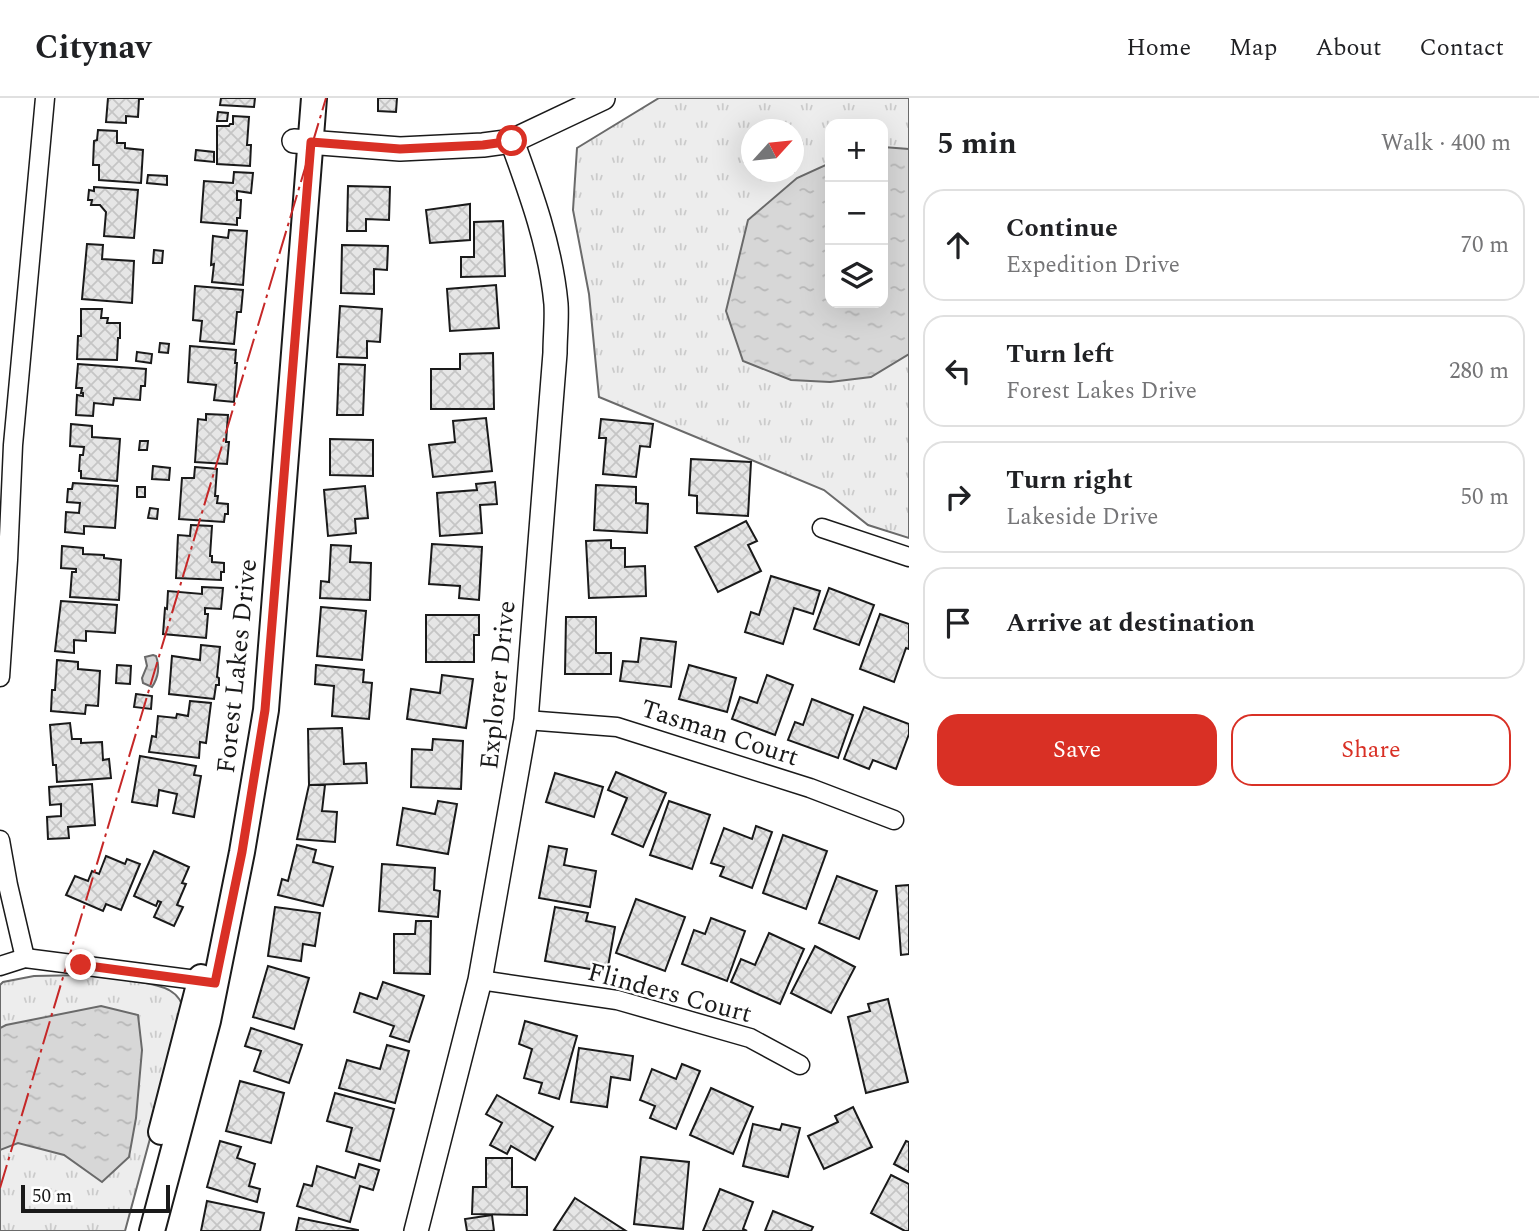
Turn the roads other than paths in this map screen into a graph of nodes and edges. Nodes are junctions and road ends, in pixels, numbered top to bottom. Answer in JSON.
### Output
{"nodes":[{"id":1,"x":45,"y":98,"type":"edge"},
{"id":2,"x":297,"y":98,"type":"edge"},
{"id":3,"x":314,"y":98,"type":"edge"},
{"id":4,"x":603,"y":98,"type":"edge"},
{"id":5,"x":512,"y":141,"type":"junction"},
{"id":6,"x":302,"y":142,"type":"junction"},
{"id":7,"x":7,"y":444,"type":"edge"},
{"id":8,"x":822,"y":528,"type":"dead end"},
{"id":9,"x":909,"y":557,"type":"edge"},
{"id":10,"x":0,"y":677,"type":"edge"},
{"id":11,"x":526,"y":720,"type":"junction"},
{"id":12,"x":894,"y":820,"type":"dead end"},
{"id":13,"x":0,"y":840,"type":"edge"},
{"id":14,"x":25,"y":958,"type":"junction"},
{"id":15,"x":0,"y":966,"type":"edge"},
{"id":16,"x":481,"y":980,"type":"junction"},
{"id":17,"x":208,"y":982,"type":"junction"},
{"id":18,"x":800,"y":1065,"type":"dead end"},
{"id":19,"x":136,"y":1231,"type":"edge"},
{"id":20,"x":152,"y":1231,"type":"edge"},
{"id":21,"x":416,"y":1231,"type":"edge"}],
"edges":[{"from":1,"to":7,"type":"street"},
{"from":2,"to":6,"type":"main road","name":"Forest Lakes Drive"},
{"from":3,"to":6,"type":"main road","name":"Forest Lakes Drive"},
{"from":4,"to":5,"type":"street"},
{"from":5,"to":6,"type":"street"},
{"from":5,"to":11,"type":"street","name":"Explorer Drive"},
{"from":6,"to":17,"type":"main road","name":"Forest Lakes Drive"},
{"from":7,"to":10,"type":"street"},
{"from":8,"to":9,"type":"street"},
{"from":11,"to":12,"type":"street","name":"Tasman Court"},
{"from":11,"to":16,"type":"street","name":"Explorer Drive"},
{"from":13,"to":14,"type":"street"},
{"from":14,"to":15,"type":"street"},
{"from":14,"to":17,"type":"street"},
{"from":16,"to":18,"type":"street","name":"Flinders Court"},
{"from":16,"to":21,"type":"street","name":"Explorer Drive"},
{"from":17,"to":19,"type":"main road","name":"Forest Lakes Drive"},
{"from":17,"to":20,"type":"main road","name":"Forest Lakes Drive"}]}
